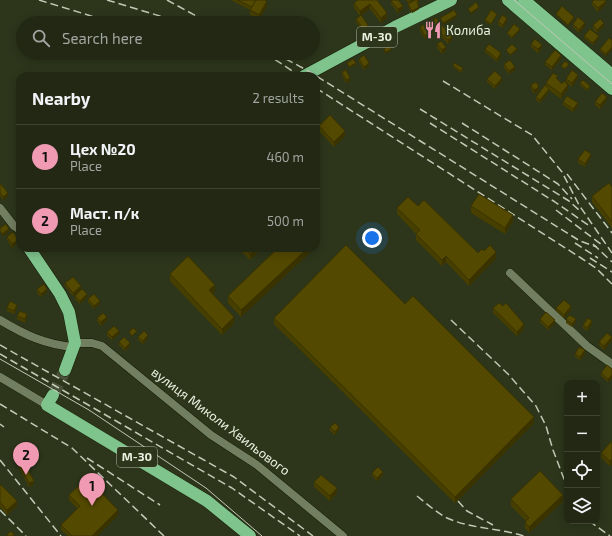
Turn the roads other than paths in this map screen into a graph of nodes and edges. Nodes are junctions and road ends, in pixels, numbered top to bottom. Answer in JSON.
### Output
{"nodes":[{"id":1,"x":451,"y":0,"type":"edge"},
{"id":2,"x":508,"y":0,"type":"edge"},
{"id":3,"x":524,"y":0,"type":"edge"},
{"id":4,"x":311,"y":72,"type":"edge"},
{"id":5,"x":612,"y":75,"type":"edge"},
{"id":6,"x":612,"y":89,"type":"edge"},
{"id":7,"x":0,"y":208,"type":"edge"},
{"id":8,"x":16,"y":227,"type":"edge"},
{"id":9,"x":32,"y":252,"type":"edge"},
{"id":10,"x":510,"y":273,"type":"dead end"},
{"id":11,"x":0,"y":320,"type":"edge"},
{"id":12,"x":74,"y":345,"type":"junction"},
{"id":13,"x":612,"y":364,"type":"edge"},
{"id":14,"x":65,"y":370,"type":"tunnel mouth"},
{"id":15,"x":0,"y":377,"type":"edge"},
{"id":16,"x":50,"y":400,"type":"joint"},
{"id":17,"x":250,"y":536,"type":"edge"},
{"id":18,"x":343,"y":536,"type":"edge"}],
"edges":[{"from":1,"to":4,"type":"highway","number":"М-30"},
{"from":2,"to":6,"type":"highway"},
{"from":3,"to":5,"type":"highway"},
{"from":7,"to":8,"type":"street"},
{"from":9,"to":12,"type":"highway"},
{"from":10,"to":13,"type":"street"},
{"from":11,"to":12,"type":"street","name":"вулиця Миколи Хвильового"},
{"from":12,"to":14,"type":"highway"},
{"from":12,"to":18,"type":"street","name":"вулиця Миколи Хвильового"},
{"from":15,"to":16,"type":"street"},
{"from":16,"to":17,"type":"highway","number":"М-30"}]}
